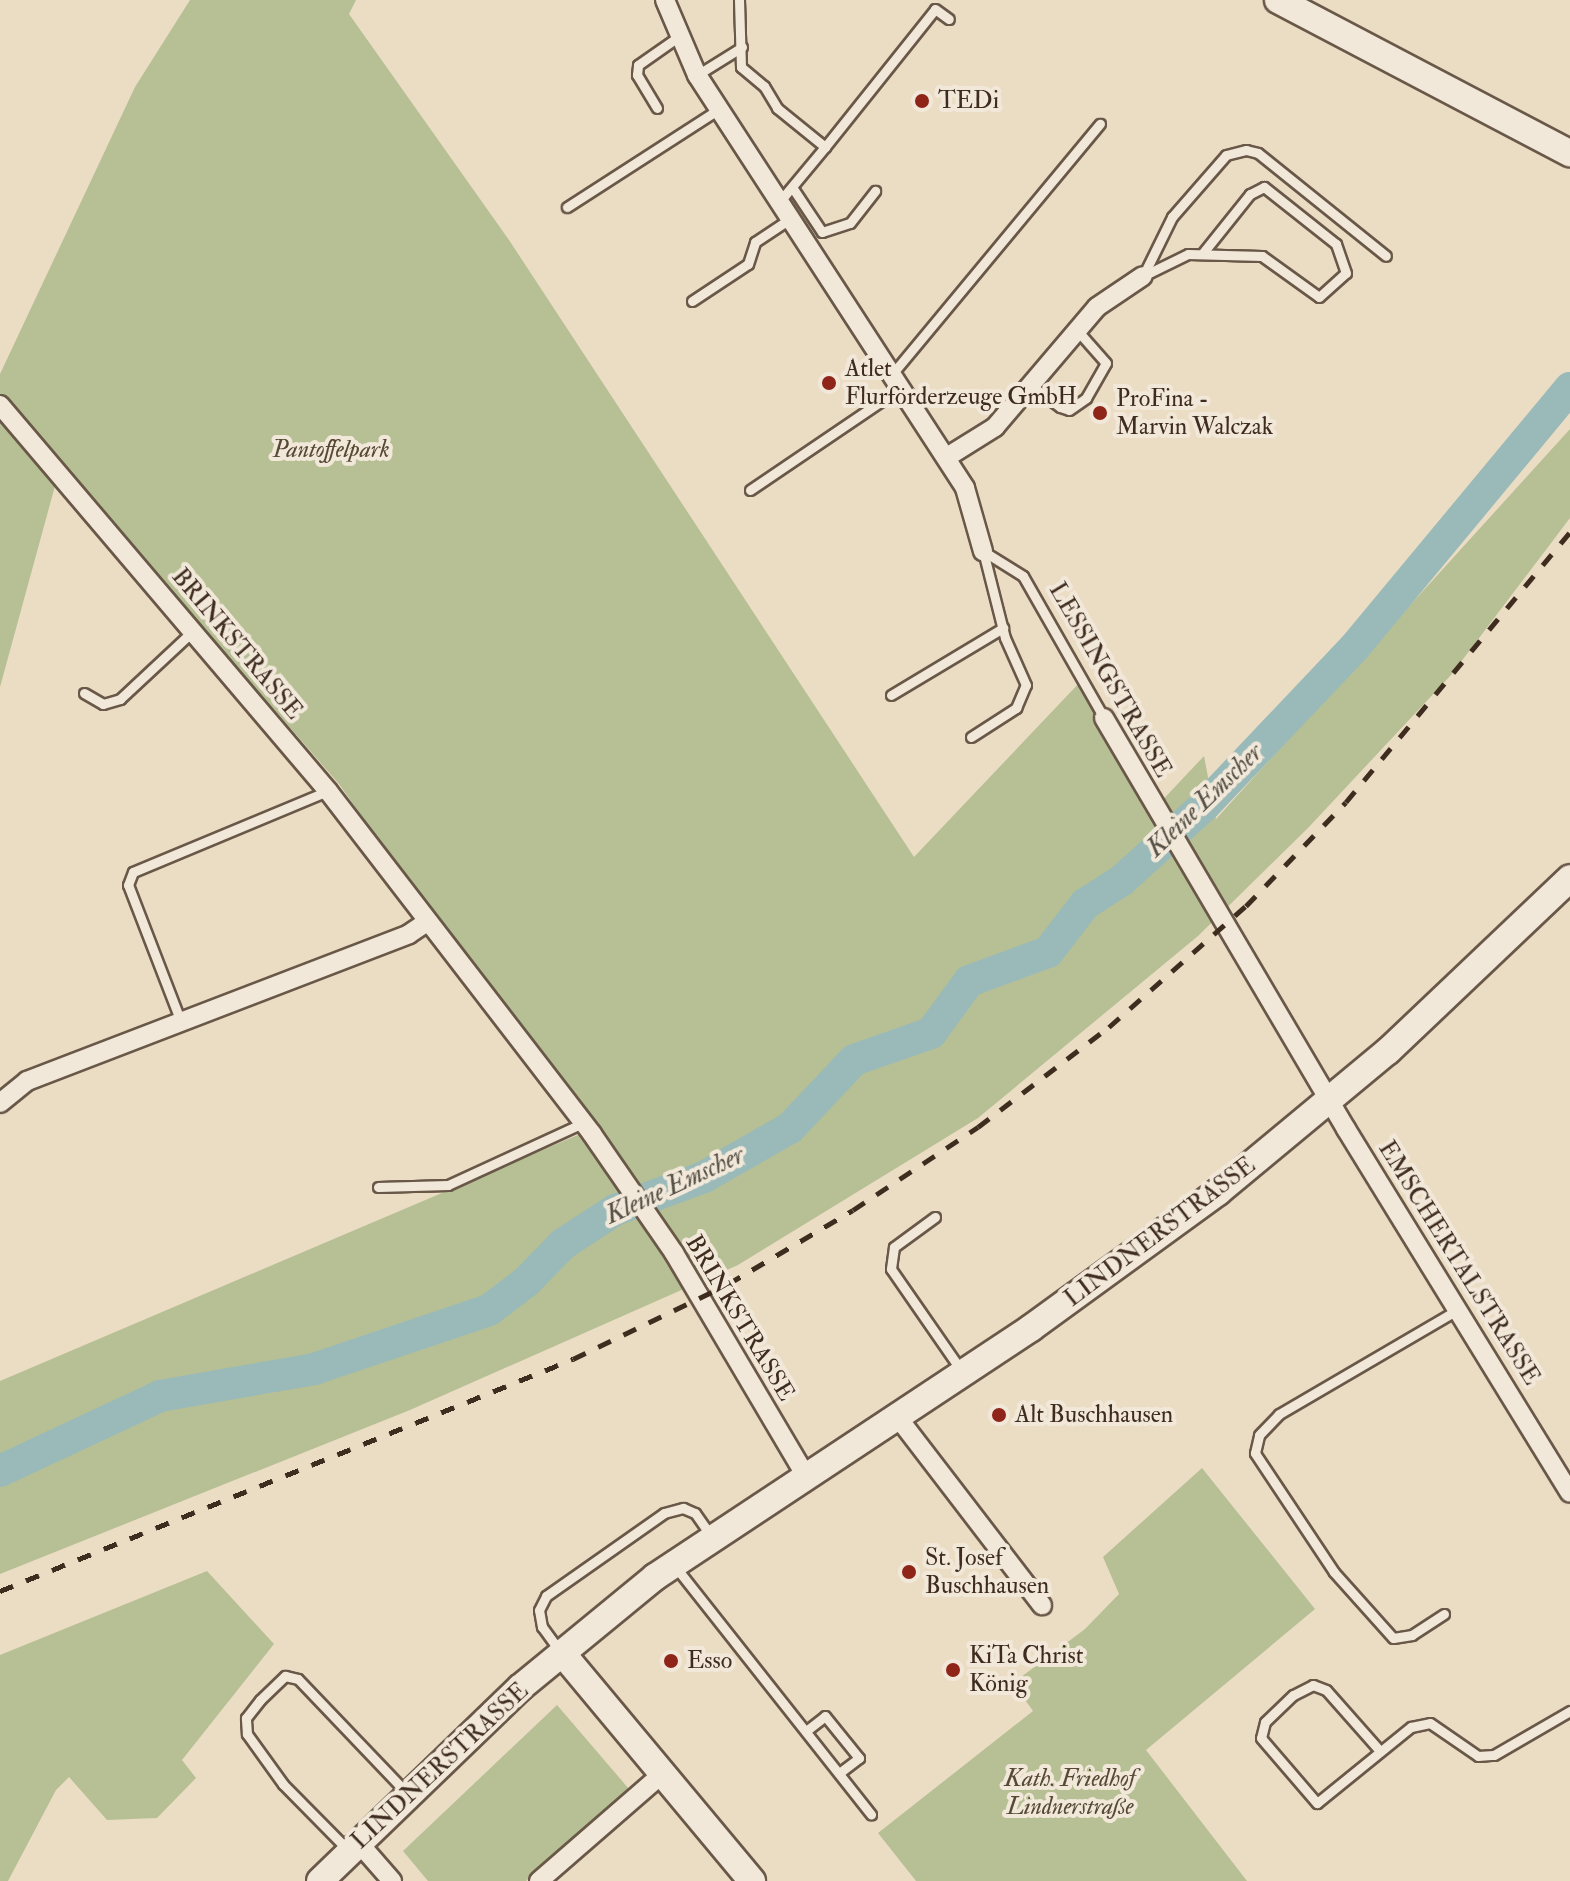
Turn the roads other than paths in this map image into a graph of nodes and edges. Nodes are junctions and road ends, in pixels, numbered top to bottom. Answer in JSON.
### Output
{"nodes":[{"id":1,"x":665,"y":0,"type":"edge"},
{"id":2,"x":739,"y":0,"type":"edge"},
{"id":3,"x":1278,"y":0,"type":"edge"},
{"id":4,"x":949,"y":19,"type":"dead end"},
{"id":5,"x":678,"y":37,"type":"junction"},
{"id":6,"x":742,"y":47,"type":"junction"},
{"id":7,"x":697,"y":75,"type":"junction"},
{"id":8,"x":657,"y":108,"type":"dead end"},
{"id":9,"x":719,"y":109,"type":"junction"},
{"id":10,"x":1100,"y":124,"type":"dead end"},
{"id":11,"x":825,"y":147,"type":"junction"},
{"id":12,"x":1570,"y":153,"type":"edge"},
{"id":13,"x":875,"y":191,"type":"dead end"},
{"id":14,"x":786,"y":194,"type":"junction"},
{"id":15,"x":567,"y":207,"type":"dead end"},
{"id":16,"x":791,"y":218,"type":"junction"},
{"id":17,"x":815,"y":239,"type":"junction"},
{"id":18,"x":1202,"y":254,"type":"junction"},
{"id":19,"x":1386,"y":256,"type":"dead end"},
{"id":20,"x":1143,"y":276,"type":"junction"},
{"id":21,"x":692,"y":301,"type":"dead end"},
{"id":22,"x":1076,"y":329,"type":"junction"},
{"id":23,"x":897,"y":380,"type":"junction"},
{"id":24,"x":1030,"y":385,"type":"junction"},
{"id":25,"x":0,"y":405,"type":"edge"},
{"id":26,"x":947,"y":457,"type":"junction"},
{"id":27,"x":750,"y":490,"type":"dead end"},
{"id":28,"x":983,"y":551,"type":"junction"},
{"id":29,"x":1003,"y":628,"type":"junction"},
{"id":30,"x":194,"y":630,"type":"junction"},
{"id":31,"x":84,"y":693,"type":"dead end"},
{"id":32,"x":891,"y":695,"type":"dead end"},
{"id":33,"x":1104,"y":718,"type":"joint"},
{"id":34,"x":971,"y":737,"type":"dead end"},
{"id":35,"x":328,"y":791,"type":"junction"},
{"id":36,"x":1570,"y":878,"type":"edge"},
{"id":37,"x":427,"y":922,"type":"junction"},
{"id":38,"x":181,"y":1022,"type":"junction"},
{"id":39,"x":1333,"y":1099,"type":"junction"},
{"id":40,"x":0,"y":1103,"type":"edge"},
{"id":41,"x":583,"y":1123,"type":"junction"},
{"id":42,"x":378,"y":1187,"type":"dead end"},
{"id":43,"x":935,"y":1217,"type":"dead end"},
{"id":44,"x":1460,"y":1309,"type":"junction"},
{"id":45,"x":963,"y":1372,"type":"junction"},
{"id":46,"x":896,"y":1415,"type":"junction"},
{"id":47,"x":804,"y":1473,"type":"junction"},
{"id":48,"x":1570,"y":1493,"type":"edge"},
{"id":49,"x":711,"y":1536,"type":"junction"},
{"id":50,"x":673,"y":1564,"type":"junction"},
{"id":51,"x":1042,"y":1605,"type":"dead end"},
{"id":52,"x":1444,"y":1614,"type":"dead end"},
{"id":53,"x":562,"y":1653,"type":"junction"},
{"id":54,"x":1570,"y":1711,"type":"edge"},
{"id":55,"x":806,"y":1731,"type":"junction"},
{"id":56,"x":1380,"y":1751,"type":"junction"},
{"id":57,"x":839,"y":1773,"type":"junction"},
{"id":58,"x":661,"y":1775,"type":"junction"},
{"id":59,"x":408,"y":1793,"type":"junction"},
{"id":60,"x":871,"y":1814,"type":"dead end"},
{"id":61,"x":354,"y":1847,"type":"junction"},
{"id":62,"x":320,"y":1881,"type":"edge"},
{"id":63,"x":392,"y":1881,"type":"edge"},
{"id":64,"x":539,"y":1881,"type":"edge"},
{"id":65,"x":752,"y":1881,"type":"edge"}],
"edges":[{"from":1,"to":5,"type":"street"},
{"from":2,"to":6,"type":"lane"},
{"from":3,"to":12,"type":"street"},
{"from":4,"to":11,"type":"lane"},
{"from":5,"to":7,"type":"street"},
{"from":5,"to":8,"type":"lane"},
{"from":6,"to":7,"type":"lane"},
{"from":6,"to":11,"type":"lane"},
{"from":7,"to":9,"type":"street"},
{"from":9,"to":14,"type":"street"},
{"from":9,"to":15,"type":"lane"},
{"from":10,"to":23,"type":"lane"},
{"from":11,"to":14,"type":"lane"},
{"from":13,"to":17,"type":"lane"},
{"from":14,"to":16,"type":"street"},
{"from":14,"to":17,"type":"lane"},
{"from":16,"to":17,"type":"street"},
{"from":16,"to":21,"type":"lane"},
{"from":17,"to":23,"type":"street"},
{"from":18,"to":18,"type":"lane"},
{"from":18,"to":20,"type":"lane"},
{"from":19,"to":20,"type":"lane"},
{"from":20,"to":22,"type":"street"},
{"from":22,"to":24,"type":"street"},
{"from":22,"to":24,"type":"lane"},
{"from":23,"to":26,"type":"street"},
{"from":23,"to":27,"type":"lane"},
{"from":24,"to":26,"type":"street"},
{"from":25,"to":30,"type":"street","name":"BRINKSTRASSE"},
{"from":26,"to":28,"type":"street"},
{"from":28,"to":29,"type":"lane"},
{"from":28,"to":33,"type":"lane","name":"LESSINGSTRASSE"},
{"from":29,"to":32,"type":"lane"},
{"from":29,"to":34,"type":"lane"},
{"from":30,"to":31,"type":"lane"},
{"from":30,"to":35,"type":"street","name":"BRINKSTRASSE"},
{"from":33,"to":39,"type":"street","name":"LESSINGSTRASSE"},
{"from":35,"to":37,"type":"street","name":"BRINKSTRASSE"},
{"from":35,"to":38,"type":"lane"},
{"from":36,"to":39,"type":"street","name":"LINDNERSTRASSE"},
{"from":37,"to":38,"type":"street"},
{"from":37,"to":41,"type":"street","name":"BRINKSTRASSE"},
{"from":38,"to":40,"type":"street"},
{"from":39,"to":44,"type":"street","name":"EMSCHERTALSTRASSE"},
{"from":39,"to":45,"type":"street","name":"LINDNERSTRASSE"},
{"from":41,"to":42,"type":"lane"},
{"from":41,"to":47,"type":"street","name":"BRINKSTRASSE"},
{"from":43,"to":45,"type":"lane"},
{"from":44,"to":48,"type":"street","name":"EMSCHERTALSTRASSE"},
{"from":44,"to":52,"type":"lane"},
{"from":45,"to":46,"type":"street","name":"LINDNERSTRASSE"},
{"from":46,"to":47,"type":"street","name":"LINDNERSTRASSE"},
{"from":46,"to":51,"type":"street"},
{"from":47,"to":49,"type":"street","name":"LINDNERSTRASSE"},
{"from":49,"to":50,"type":"street","name":"LINDNERSTRASSE"},
{"from":49,"to":53,"type":"lane"},
{"from":50,"to":53,"type":"street","name":"LINDNERSTRASSE"},
{"from":50,"to":55,"type":"lane"},
{"from":53,"to":58,"type":"street"},
{"from":53,"to":59,"type":"street","name":"LINDNERSTRASSE"},
{"from":54,"to":56,"type":"lane"},
{"from":55,"to":57,"type":"lane"},
{"from":55,"to":57,"type":"lane"},
{"from":56,"to":56,"type":"lane"},
{"from":57,"to":60,"type":"lane"},
{"from":58,"to":64,"type":"street"},
{"from":58,"to":65,"type":"street"},
{"from":59,"to":61,"type":"street","name":"LINDNERSTRASSE"},
{"from":59,"to":61,"type":"lane"},
{"from":61,"to":62,"type":"street","name":"LINDNERSTRASSE"},
{"from":61,"to":63,"type":"street"}]}
